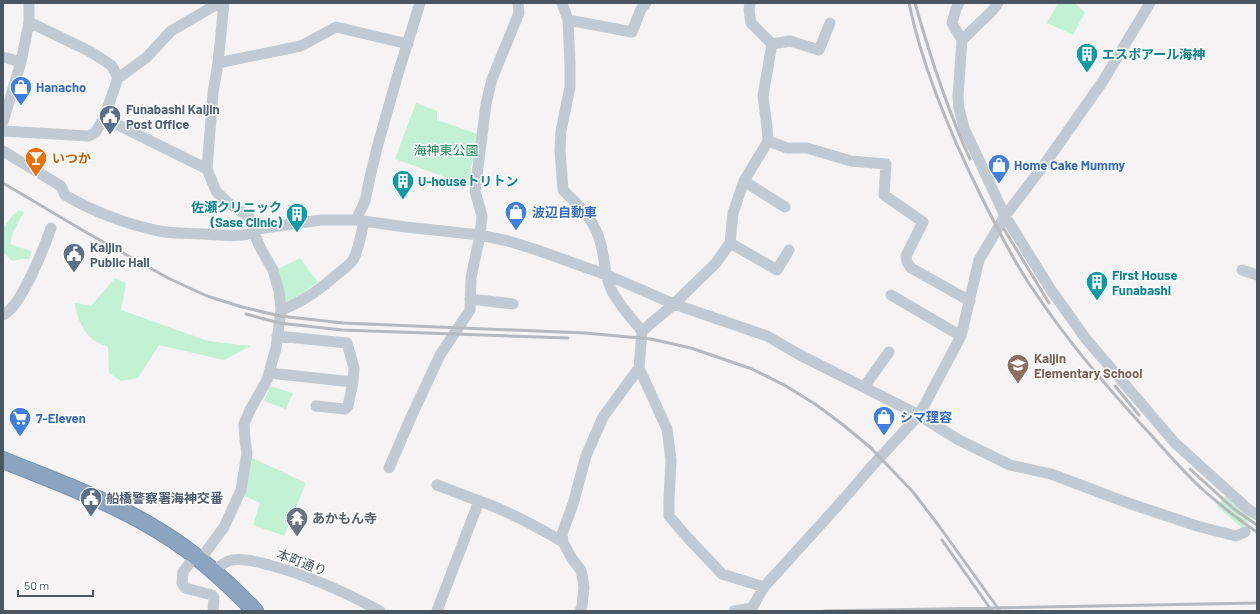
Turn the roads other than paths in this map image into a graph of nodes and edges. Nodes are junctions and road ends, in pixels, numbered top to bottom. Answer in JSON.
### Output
{"nodes":[{"id":1,"x":29,"y":3,"type":"edge"},
{"id":2,"x":219,"y":3,"type":"edge"},
{"id":3,"x":224,"y":3,"type":"edge"},
{"id":4,"x":420,"y":3,"type":"edge"},
{"id":5,"x":518,"y":3,"type":"edge"},
{"id":6,"x":562,"y":3,"type":"edge"},
{"id":7,"x":646,"y":3,"type":"edge"},
{"id":8,"x":750,"y":3,"type":"edge"},
{"id":9,"x":959,"y":3,"type":"edge"},
{"id":10,"x":998,"y":3,"type":"edge"},
{"id":11,"x":1150,"y":3,"type":"edge"},
{"id":12,"x":568,"y":20,"type":"junction"},
{"id":13,"x":29,"y":22,"type":"junction"},
{"id":14,"x":830,"y":22,"type":"dead end"},
{"id":15,"x":962,"y":40,"type":"junction"},
{"id":16,"x":408,"y":44,"type":"junction"},
{"id":17,"x":772,"y":44,"type":"junction"},
{"id":18,"x":3,"y":58,"type":"edge"},
{"id":19,"x":21,"y":62,"type":"junction"},
{"id":20,"x":218,"y":63,"type":"junction"},
{"id":21,"x":118,"y":78,"type":"junction"},
{"id":22,"x":104,"y":118,"type":"junction"},
{"id":23,"x":3,"y":122,"type":"edge"},
{"id":24,"x":3,"y":131,"type":"edge"},
{"id":25,"x":768,"y":142,"type":"junction"},
{"id":26,"x":3,"y":151,"type":"edge"},
{"id":27,"x":207,"y":168,"type":"junction"},
{"id":28,"x":744,"y":181,"type":"junction"},
{"id":29,"x":785,"y":207,"type":"dead end"},
{"id":30,"x":1005,"y":216,"type":"junction"},
{"id":31,"x":360,"y":220,"type":"junction"},
{"id":32,"x":51,"y":228,"type":"dead end"},
{"id":33,"x":256,"y":231,"type":"junction"},
{"id":34,"x":480,"y":235,"type":"junction"},
{"id":35,"x":730,"y":243,"type":"junction"},
{"id":36,"x":790,"y":250,"type":"dead end"},
{"id":37,"x":1242,"y":270,"type":"dead end"},
{"id":38,"x":1257,"y":274,"type":"edge"},
{"id":39,"x":607,"y":275,"type":"junction"},
{"id":40,"x":891,"y":295,"type":"dead end"},
{"id":41,"x":470,"y":299,"type":"junction"},
{"id":42,"x":970,"y":301,"type":"junction"},
{"id":43,"x":513,"y":304,"type":"dead end"},
{"id":44,"x":674,"y":304,"type":"junction"},
{"id":45,"x":281,"y":310,"type":"junction"},
{"id":46,"x":3,"y":315,"type":"edge"},
{"id":47,"x":642,"y":331,"type":"junction"},
{"id":48,"x":277,"y":336,"type":"junction"},
{"id":49,"x":961,"y":336,"type":"junction"},
{"id":50,"x":889,"y":352,"type":"dead end"},
{"id":51,"x":639,"y":368,"type":"junction"},
{"id":52,"x":269,"y":373,"type":"junction"},
{"id":53,"x":353,"y":382,"type":"junction"},
{"id":54,"x":864,"y":387,"type":"junction"},
{"id":55,"x":316,"y":406,"type":"dead end"},
{"id":56,"x":919,"y":415,"type":"junction"},
{"id":57,"x":3,"y":460,"type":"edge"},
{"id":58,"x":389,"y":468,"type":"dead end"},
{"id":59,"x":437,"y":485,"type":"dead end"},
{"id":60,"x":478,"y":501,"type":"junction"},
{"id":61,"x":1257,"y":515,"type":"edge"},
{"id":62,"x":1246,"y":532,"type":"dead end"},
{"id":63,"x":563,"y":542,"type":"junction"},
{"id":64,"x":198,"y":558,"type":"junction"},
{"id":65,"x":214,"y":571,"type":"junction"},
{"id":66,"x":764,"y":587,"type":"junction"},
{"id":67,"x":213,"y":611,"type":"edge"},
{"id":68,"x":255,"y":611,"type":"edge"},
{"id":69,"x":380,"y":611,"type":"edge"},
{"id":70,"x":437,"y":611,"type":"edge"},
{"id":71,"x":580,"y":611,"type":"edge"},
{"id":72,"x":734,"y":611,"type":"edge"}],
"edges":[{"from":1,"to":13,"type":"street"},
{"from":2,"to":21,"type":"street"},
{"from":3,"to":20,"type":"street"},
{"from":4,"to":16,"type":"street"},
{"from":5,"to":34,"type":"street"},
{"from":6,"to":12,"type":"street"},
{"from":7,"to":12,"type":"street"},
{"from":8,"to":17,"type":"street"},
{"from":9,"to":15,"type":"street"},
{"from":10,"to":15,"type":"street"},
{"from":11,"to":30,"type":"street"},
{"from":12,"to":39,"type":"street"},
{"from":13,"to":19,"type":"street"},
{"from":13,"to":21,"type":"street"},
{"from":14,"to":17,"type":"street"},
{"from":15,"to":30,"type":"street"},
{"from":16,"to":20,"type":"street"},
{"from":16,"to":31,"type":"street"},
{"from":17,"to":25,"type":"street"},
{"from":18,"to":19,"type":"street"},
{"from":19,"to":23,"type":"street"},
{"from":20,"to":27,"type":"street"},
{"from":21,"to":22,"type":"street"},
{"from":22,"to":24,"type":"street"},
{"from":22,"to":27,"type":"street"},
{"from":25,"to":28,"type":"street"},
{"from":25,"to":42,"type":"street"},
{"from":26,"to":33,"type":"street"},
{"from":27,"to":33,"type":"street"},
{"from":28,"to":29,"type":"street"},
{"from":28,"to":35,"type":"street"},
{"from":30,"to":42,"type":"street"},
{"from":30,"to":61,"type":"street"},
{"from":31,"to":33,"type":"street"},
{"from":31,"to":34,"type":"street"},
{"from":31,"to":45,"type":"street"},
{"from":32,"to":46,"type":"street"},
{"from":33,"to":45,"type":"street"},
{"from":34,"to":39,"type":"street"},
{"from":34,"to":41,"type":"street"},
{"from":35,"to":36,"type":"street"},
{"from":35,"to":44,"type":"street"},
{"from":37,"to":38,"type":"street"},
{"from":39,"to":44,"type":"street"},
{"from":39,"to":47,"type":"street"},
{"from":40,"to":49,"type":"street"},
{"from":41,"to":43,"type":"street"},
{"from":41,"to":58,"type":"street"},
{"from":42,"to":49,"type":"street"},
{"from":44,"to":47,"type":"street"},
{"from":44,"to":54,"type":"street"},
{"from":45,"to":48,"type":"street"},
{"from":47,"to":51,"type":"street"},
{"from":48,"to":52,"type":"street"},
{"from":48,"to":53,"type":"street"},
{"from":49,"to":56,"type":"street"},
{"from":50,"to":54,"type":"street"},
{"from":51,"to":63,"type":"street"},
{"from":51,"to":66,"type":"street"},
{"from":52,"to":53,"type":"street"},
{"from":52,"to":64,"type":"street"},
{"from":53,"to":55,"type":"street"},
{"from":54,"to":56,"type":"street"},
{"from":56,"to":62,"type":"street"},
{"from":56,"to":66,"type":"street"},
{"from":57,"to":64,"type":"highway"},
{"from":59,"to":60,"type":"street"},
{"from":60,"to":63,"type":"street"},
{"from":60,"to":70,"type":"street"},
{"from":63,"to":71,"type":"street"},
{"from":64,"to":65,"type":"highway"},
{"from":64,"to":67,"type":"street"},
{"from":65,"to":68,"type":"highway"},
{"from":65,"to":69,"type":"street","name":"本町通り"},
{"from":66,"to":72,"type":"street"}]}
